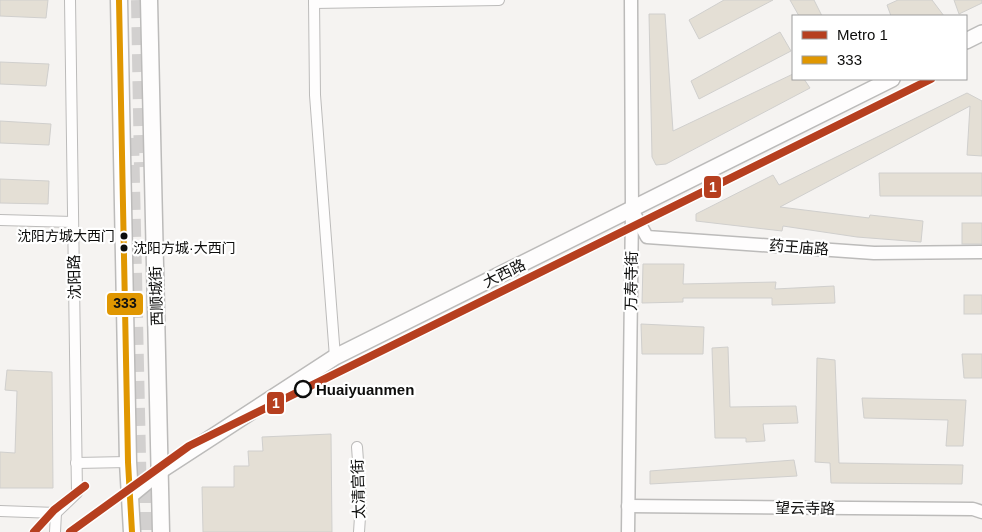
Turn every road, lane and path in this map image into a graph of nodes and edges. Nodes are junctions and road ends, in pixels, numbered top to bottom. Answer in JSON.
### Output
{"nodes":[{"id":1,"x":70,"y":0,"type":"edge"},
{"id":2,"x":120,"y":0,"type":"edge"},
{"id":3,"x":149,"y":0,"type":"edge"},
{"id":4,"x":499,"y":0,"type":"edge"},
{"id":5,"x":631,"y":0,"type":"edge"},
{"id":6,"x":314,"y":1,"type":"edge"},
{"id":7,"x":982,"y":33,"type":"edge"},
{"id":8,"x":967,"y":40,"type":"edge"},
{"id":9,"x":890,"y":80,"type":"edge"},
{"id":10,"x":632,"y":210,"type":"junction"},
{"id":11,"x":0,"y":220,"type":"edge"},
{"id":12,"x":73,"y":222,"type":"junction"},
{"id":13,"x":982,"y":252,"type":"edge"},
{"id":14,"x":335,"y":357,"type":"junction"},
{"id":15,"x":357,"y":447,"type":"dead end"},
{"id":16,"x":128,"y":462,"type":"junction"},
{"id":17,"x":76,"y":463,"type":"junction"},
{"id":18,"x":160,"y":471,"type":"junction"},
{"id":19,"x":132,"y":494,"type":"junction"},
{"id":20,"x":628,"y":506,"type":"junction"},
{"id":21,"x":0,"y":510,"type":"edge"},
{"id":22,"x":56,"y":512,"type":"junction"},
{"id":23,"x":982,"y":512,"type":"edge"},
{"id":24,"x":55,"y":532,"type":"edge"},
{"id":25,"x":132,"y":532,"type":"edge"},
{"id":26,"x":161,"y":532,"type":"edge"},
{"id":27,"x":359,"y":532,"type":"edge"},
{"id":28,"x":628,"y":532,"type":"edge"}],
"edges":[{"from":1,"to":12,"type":"street","name":"沈阳路"},
{"from":2,"to":16,"type":"main road","name":"西顺城街"},
{"from":3,"to":18,"type":"main road","name":"西顺城街"},
{"from":4,"to":6,"type":"street"},
{"from":5,"to":10,"type":"street","name":"万寿寺街"},
{"from":6,"to":14,"type":"street"},
{"from":7,"to":8,"type":"main road"},
{"from":9,"to":10,"type":"main road","name":"大西路"},
{"from":10,"to":13,"type":"street","name":"药王庙路"},
{"from":10,"to":14,"type":"main road","name":"大西路"},
{"from":10,"to":20,"type":"street","name":"万寿寺街"},
{"from":11,"to":12,"type":"street"},
{"from":12,"to":17,"type":"street","name":"沈阳路"},
{"from":14,"to":18,"type":"main road","name":"大西路"},
{"from":15,"to":27,"type":"street","name":"太清宫街"},
{"from":16,"to":17,"type":"street"},
{"from":16,"to":19,"type":"main road","name":"西顺城街"},
{"from":17,"to":22,"type":"street","name":"沈阳路"},
{"from":18,"to":19,"type":"main road","name":"大西路"},
{"from":18,"to":26,"type":"main road","name":"西顺城街"},
{"from":19,"to":25,"type":"main road","name":"西顺城街"},
{"from":20,"to":23,"type":"street","name":"望云寺路"},
{"from":20,"to":28,"type":"street","name":"万寿寺街"},
{"from":21,"to":22,"type":"street"},
{"from":22,"to":24,"type":"street"}]}
